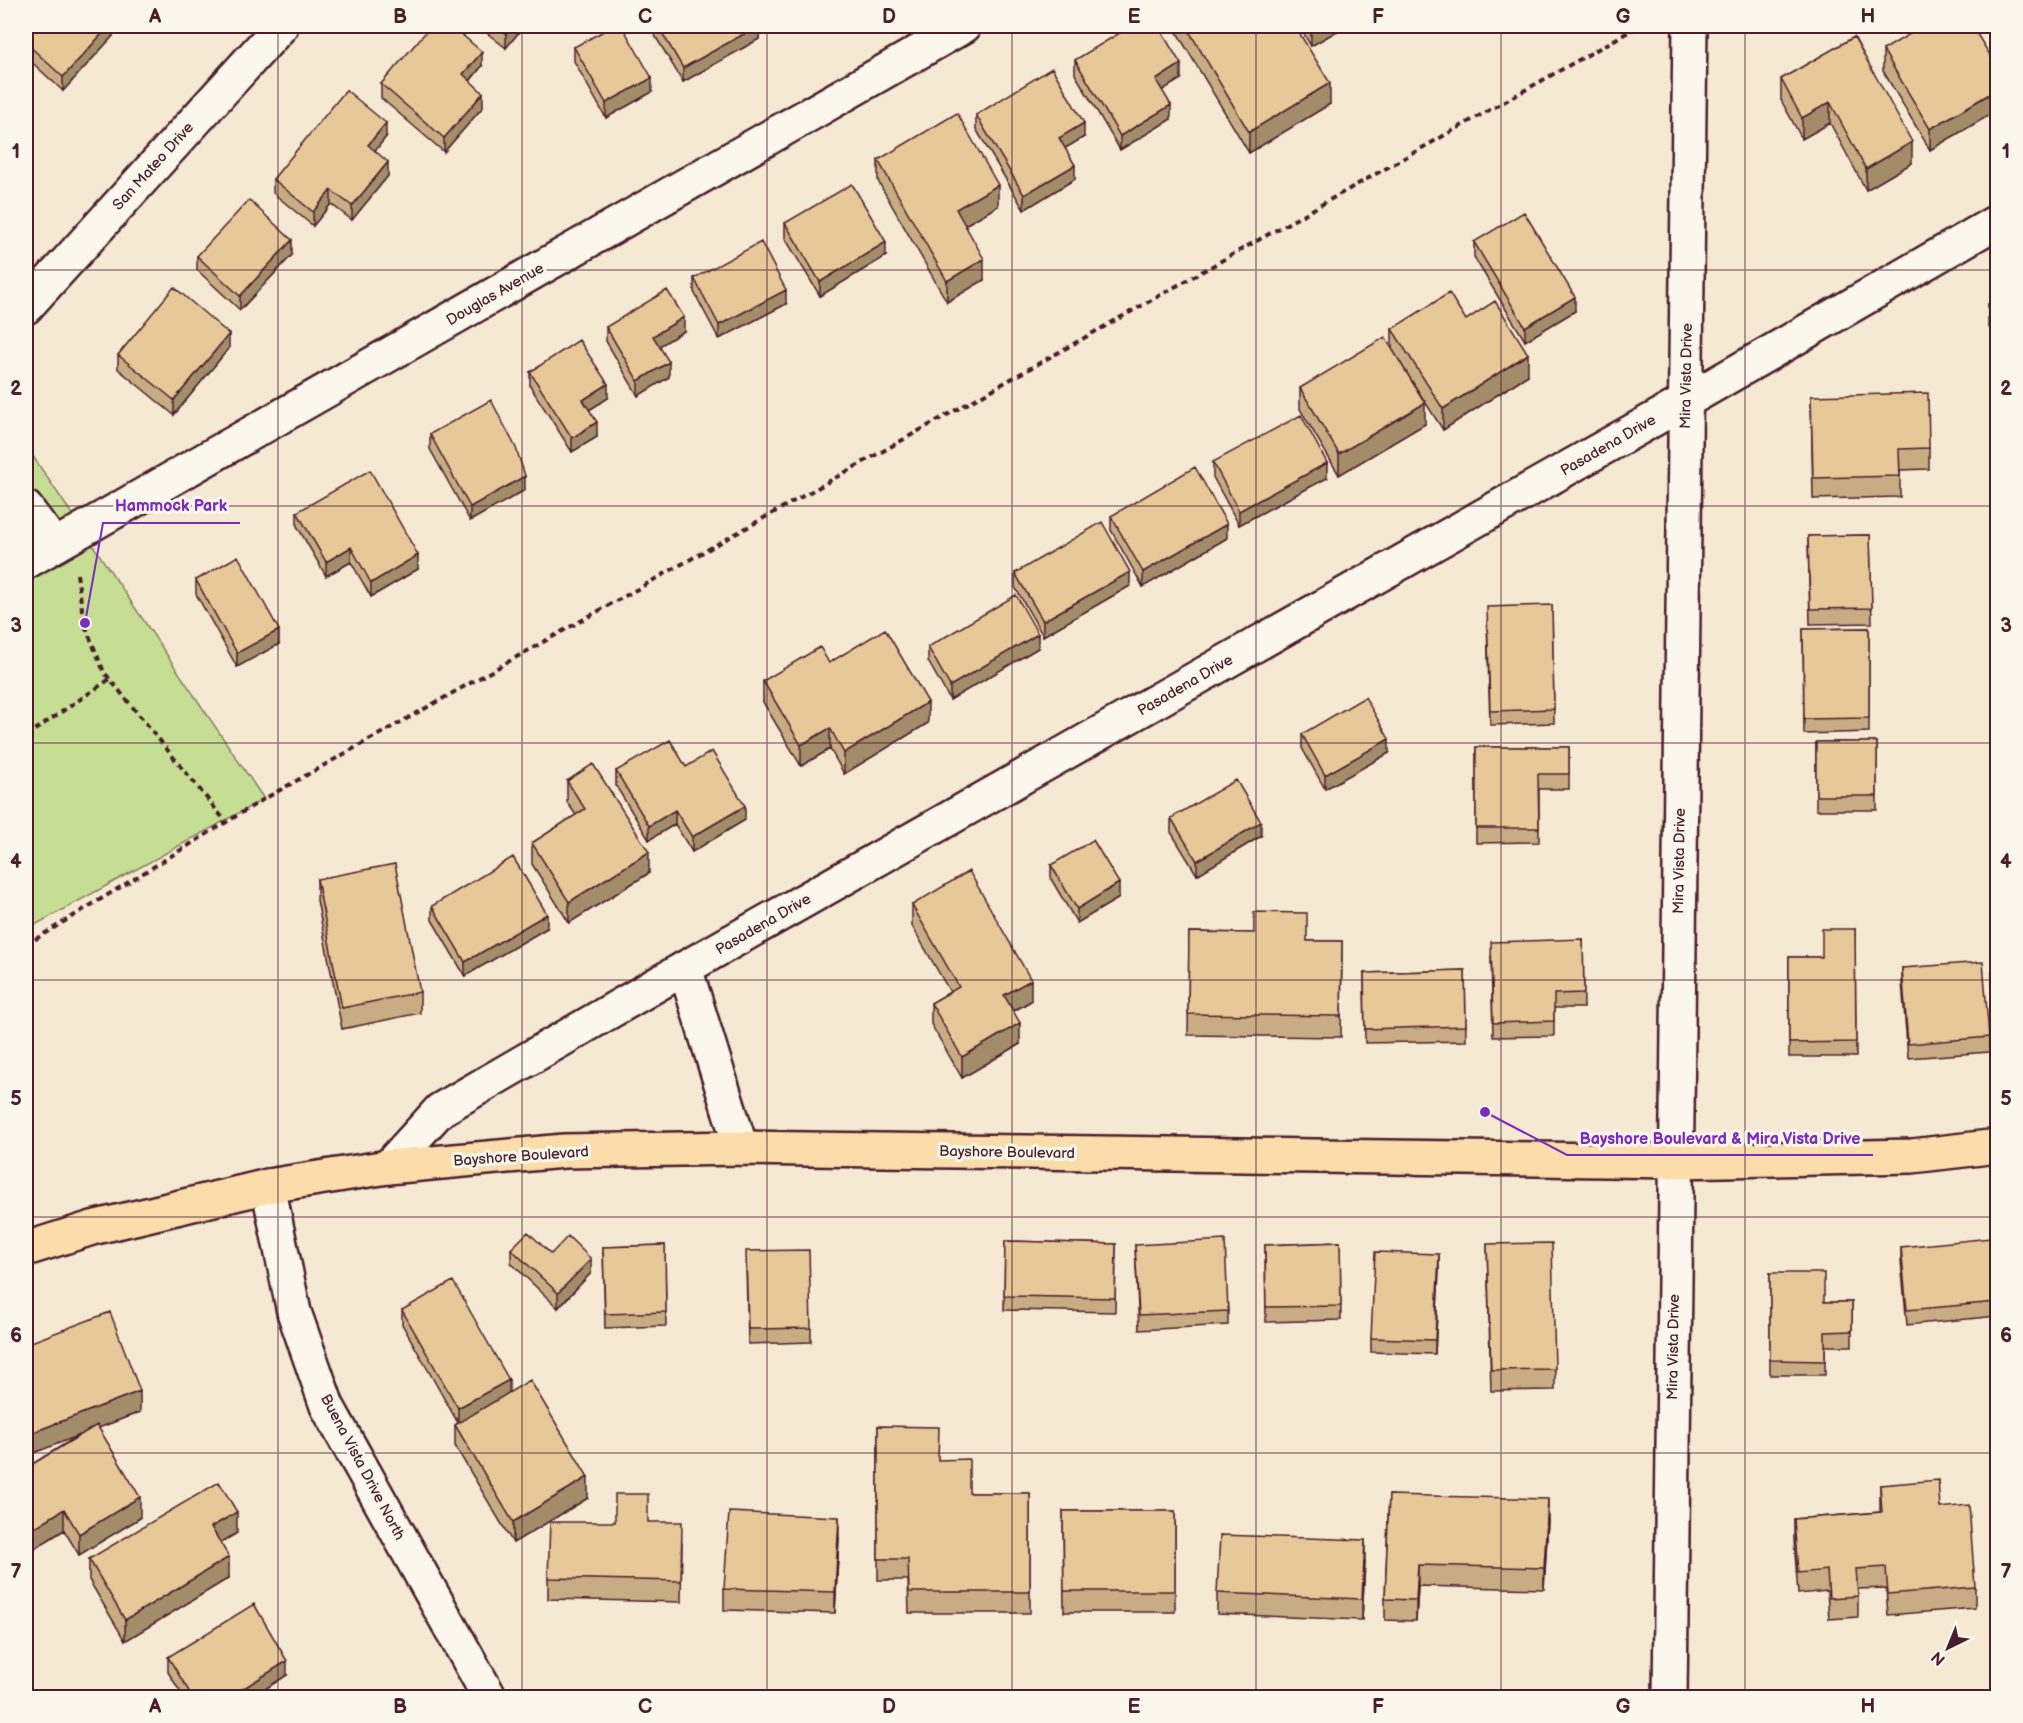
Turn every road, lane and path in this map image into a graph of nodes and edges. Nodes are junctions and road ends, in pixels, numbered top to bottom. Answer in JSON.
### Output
{"nodes":[{"id":1,"x":281,"y":26,"type":"edge"},
{"id":2,"x":964,"y":26,"type":"edge"},
{"id":3,"x":1639,"y":26,"type":"edge"},
{"id":4,"x":1690,"y":26,"type":"edge"},
{"id":5,"x":1998,"y":221,"type":"edge"},
{"id":6,"x":26,"y":307,"type":"edge"},
{"id":7,"x":1686,"y":401,"type":"junction"},
{"id":8,"x":26,"y":508,"type":"edge"},
{"id":9,"x":54,"y":545,"type":"junction"},
{"id":10,"x":26,"y":562,"type":"edge"},
{"id":11,"x":110,"y":679,"type":"junction"},
{"id":12,"x":26,"y":736,"type":"edge"},
{"id":13,"x":227,"y":823,"type":"junction"},
{"id":14,"x":26,"y":945,"type":"edge"},
{"id":15,"x":685,"y":968,"type":"junction"},
{"id":16,"x":1998,"y":1146,"type":"edge"},
{"id":17,"x":741,"y":1148,"type":"junction"},
{"id":18,"x":1675,"y":1161,"type":"junction"},
{"id":19,"x":388,"y":1167,"type":"junction"},
{"id":20,"x":268,"y":1186,"type":"junction"},
{"id":21,"x":26,"y":1249,"type":"edge"},
{"id":22,"x":490,"y":1698,"type":"edge"},
{"id":23,"x":1670,"y":1698,"type":"edge"}],
"edges":[{"from":1,"to":6,"type":"street","name":"San Mateo Drive"},
{"from":2,"to":9,"type":"street","name":"Douglas Avenue"},
{"from":3,"to":13,"type":"path"},
{"from":4,"to":7,"type":"street","name":"Mira Vista Drive"},
{"from":5,"to":7,"type":"street","name":"Pasadena Drive"},
{"from":7,"to":15,"type":"street","name":"Pasadena Drive"},
{"from":7,"to":18,"type":"street","name":"Mira Vista Drive"},
{"from":8,"to":9,"type":"street"},
{"from":9,"to":10,"type":"street","name":"Douglas Avenue"},
{"from":9,"to":11,"type":"path"},
{"from":11,"to":12,"type":"path"},
{"from":11,"to":13,"type":"path"},
{"from":13,"to":14,"type":"path"},
{"from":15,"to":17,"type":"street"},
{"from":15,"to":19,"type":"street","name":"Pasadena Drive"},
{"from":16,"to":18,"type":"main road","name":"Bayshore Boulevard"},
{"from":17,"to":18,"type":"main road","name":"Bayshore Boulevard"},
{"from":17,"to":19,"type":"main road","name":"Bayshore Boulevard"},
{"from":18,"to":23,"type":"street","name":"Mira Vista Drive"},
{"from":19,"to":20,"type":"main road","name":"Bayshore Boulevard"},
{"from":20,"to":21,"type":"main road","name":"Bayshore Boulevard"},
{"from":20,"to":22,"type":"street","name":"Buena Vista Drive North"}]}
